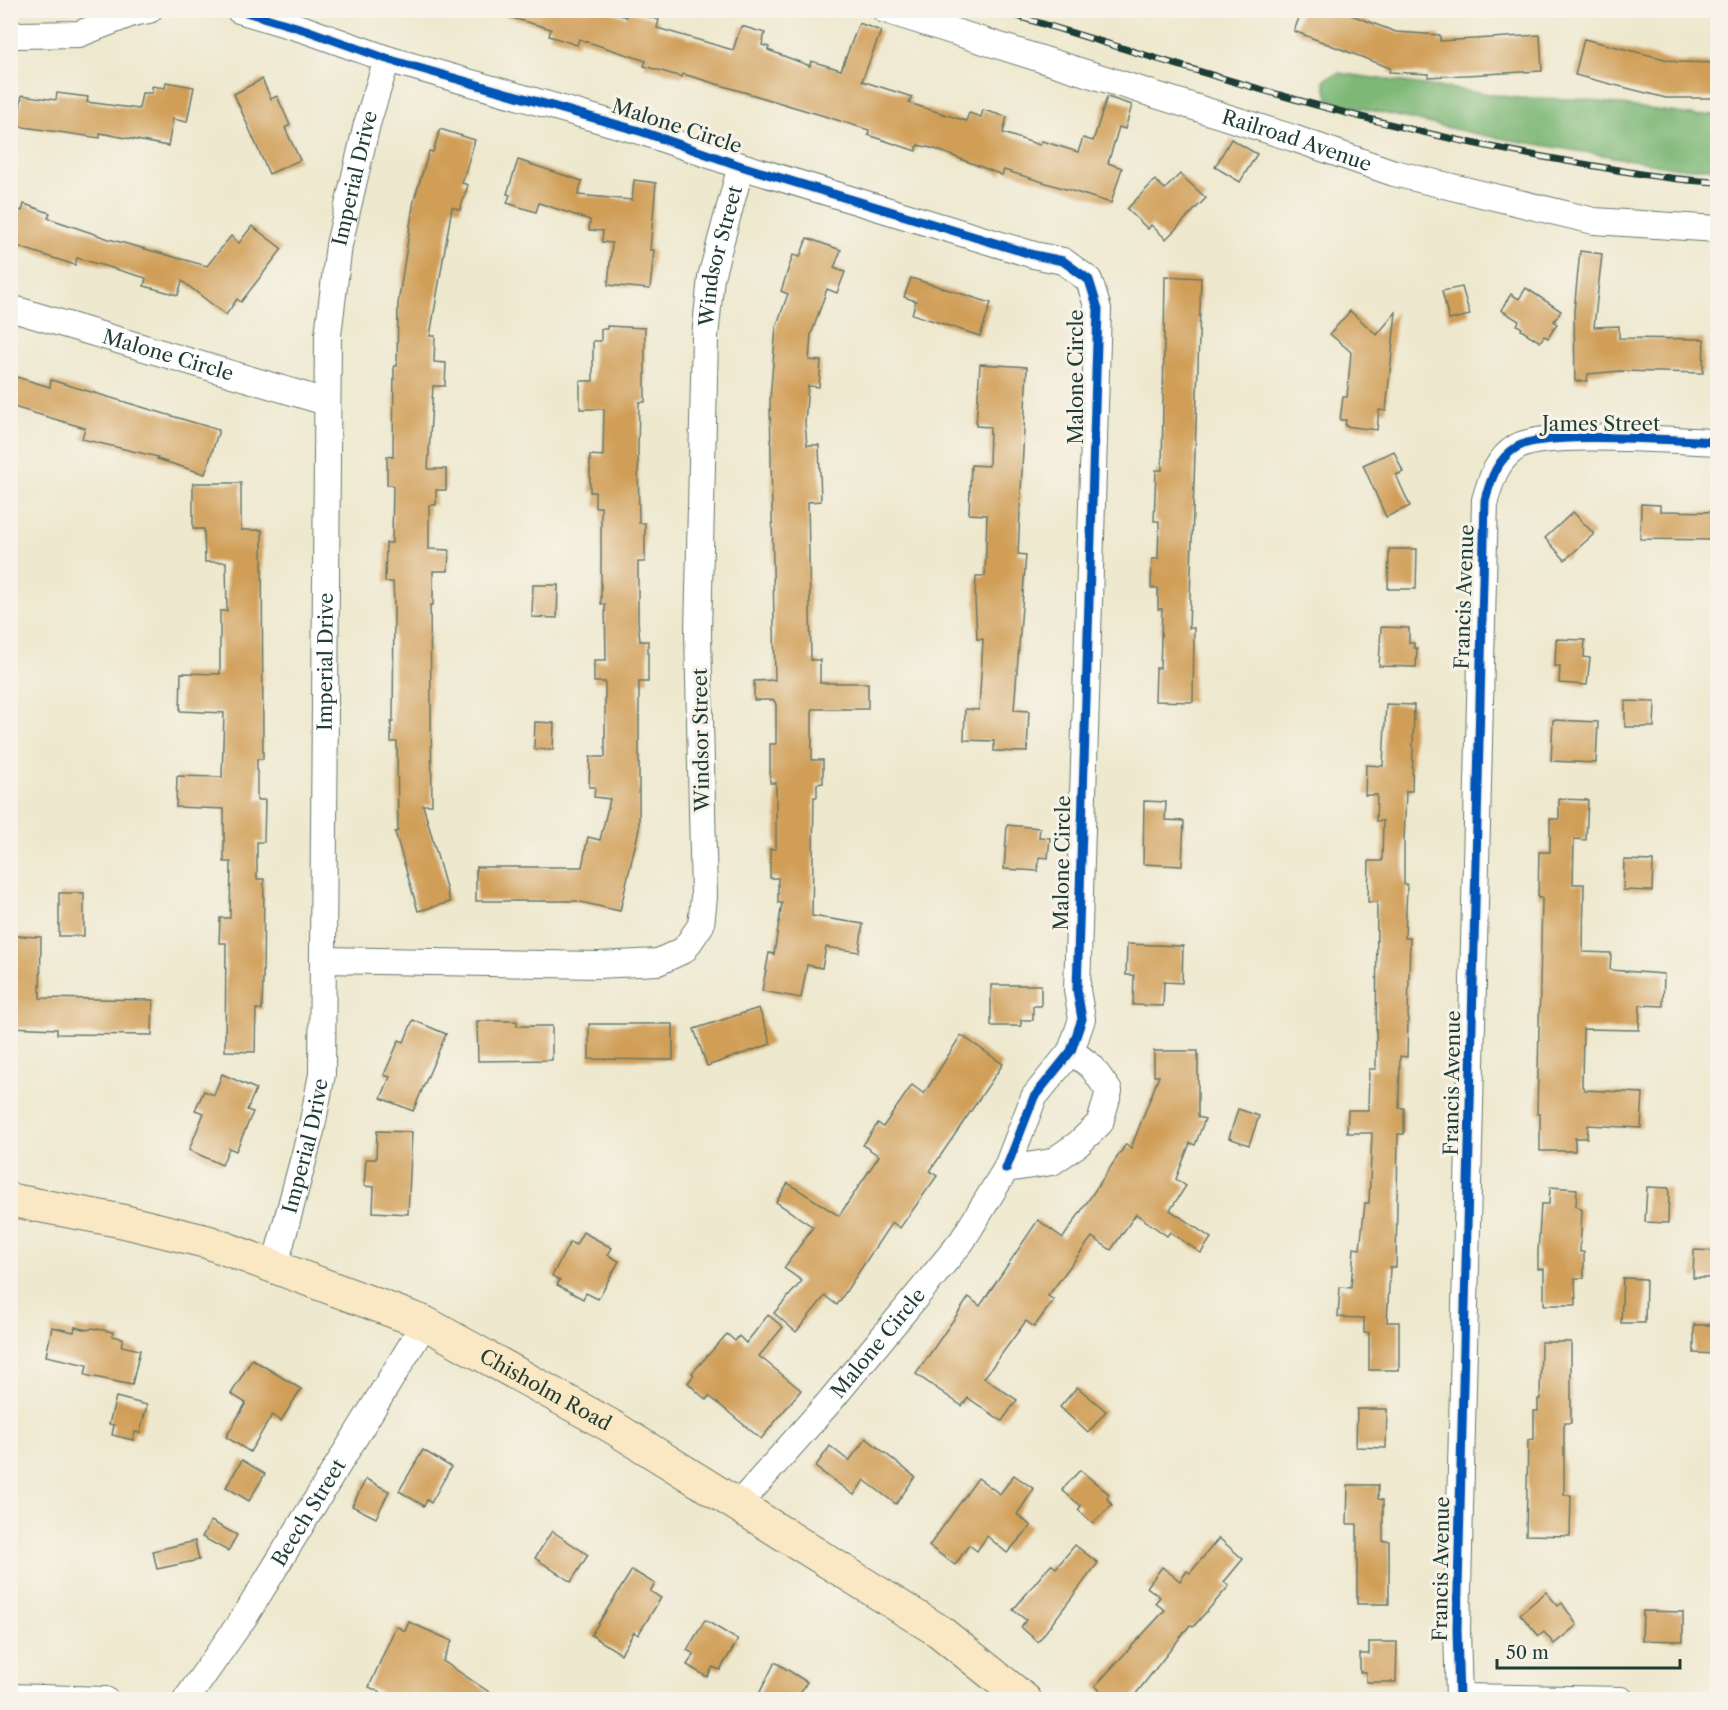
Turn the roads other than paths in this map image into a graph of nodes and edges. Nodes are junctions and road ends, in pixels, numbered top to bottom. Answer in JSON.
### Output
{"nodes":[{"id":1,"x":149,"y":10,"type":"edge"},
{"id":2,"x":238,"y":10,"type":"edge"},
{"id":3,"x":885,"y":10,"type":"edge"},
{"id":4,"x":10,"y":33,"type":"edge"},
{"id":5,"x":387,"y":59,"type":"junction"},
{"id":6,"x":741,"y":166,"type":"junction"},
{"id":7,"x":1718,"y":229,"type":"edge"},
{"id":8,"x":10,"y":308,"type":"edge"},
{"id":9,"x":326,"y":402,"type":"junction"},
{"id":10,"x":1718,"y":442,"type":"edge"},
{"id":11,"x":1494,"y":469,"type":"joint"},
{"id":12,"x":323,"y":960,"type":"junction"},
{"id":13,"x":1071,"y":1051,"type":"junction"},
{"id":14,"x":1006,"y":1169,"type":"junction"},
{"id":15,"x":10,"y":1200,"type":"edge"},
{"id":16,"x":275,"y":1265,"type":"junction"},
{"id":17,"x":425,"y":1323,"type":"junction"},
{"id":18,"x":738,"y":1505,"type":"junction"},
{"id":19,"x":10,"y":1697,"type":"edge"},
{"id":20,"x":1459,"y":1698,"type":"edge"},
{"id":21,"x":105,"y":1700,"type":"edge"},
{"id":22,"x":186,"y":1700,"type":"edge"},
{"id":23,"x":1025,"y":1700,"type":"edge"},
{"id":24,"x":1621,"y":1700,"type":"edge"}],
"edges":[{"from":1,"to":4,"type":"street"},
{"from":2,"to":5,"type":"street","name":"Malone Circle"},
{"from":3,"to":7,"type":"street","name":"Railroad Avenue"},
{"from":5,"to":6,"type":"street","name":"Malone Circle"},
{"from":5,"to":9,"type":"street","name":"Imperial Drive"},
{"from":6,"to":12,"type":"street","name":"Windsor Street"},
{"from":6,"to":13,"type":"street","name":"Malone Circle"},
{"from":8,"to":9,"type":"street","name":"Malone Circle"},
{"from":9,"to":12,"type":"street","name":"Imperial Drive"},
{"from":10,"to":11,"type":"street","name":"James Street"},
{"from":11,"to":20,"type":"street","name":"Francis Avenue"},
{"from":12,"to":16,"type":"street","name":"Imperial Drive"},
{"from":13,"to":14,"type":"street","name":"Malone Circle"},
{"from":13,"to":14,"type":"street"},
{"from":14,"to":18,"type":"street","name":"Malone Circle"},
{"from":15,"to":16,"type":"main road","name":"Chisholm Road"},
{"from":16,"to":17,"type":"main road","name":"Chisholm Road"},
{"from":17,"to":18,"type":"main road","name":"Chisholm Road"},
{"from":17,"to":22,"type":"street","name":"Beech Street"},
{"from":18,"to":23,"type":"main road","name":"Chisholm Road"},
{"from":19,"to":21,"type":"street"},
{"from":20,"to":24,"type":"street"}]}
